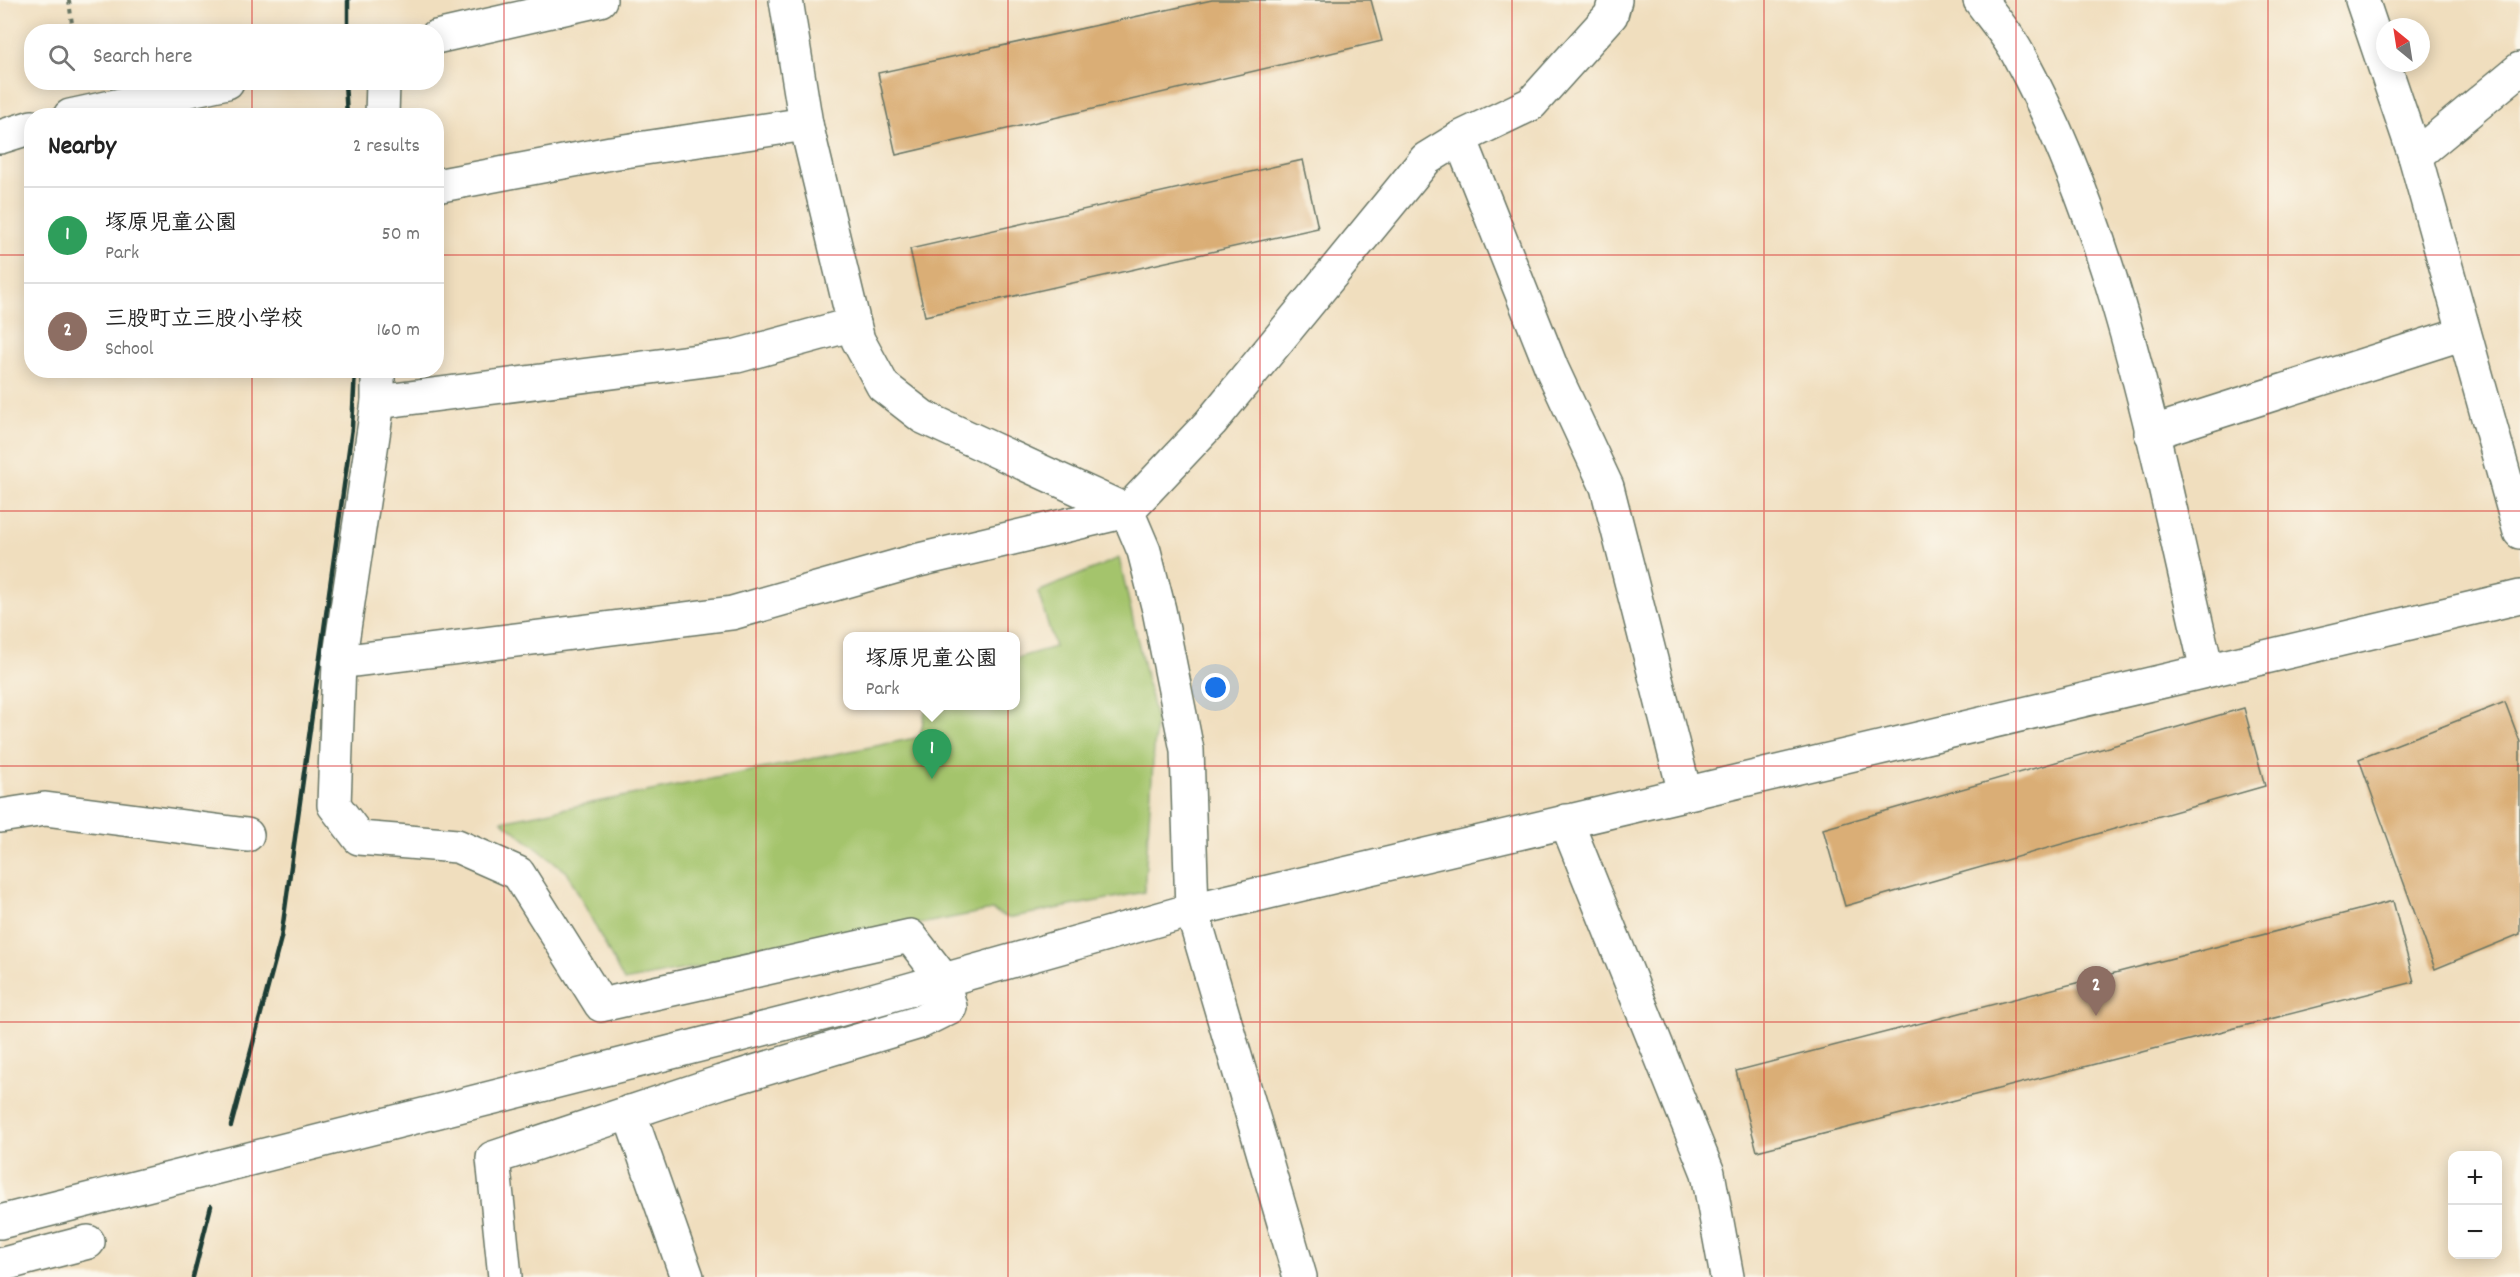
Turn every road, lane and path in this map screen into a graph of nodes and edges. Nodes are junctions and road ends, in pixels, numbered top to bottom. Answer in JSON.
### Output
{"nodes":[{"id":1,"x":69,"y":0,"type":"edge"},
{"id":2,"x":600,"y":0,"type":"edge"},
{"id":3,"x":786,"y":0,"type":"edge"},
{"id":4,"x":1615,"y":0,"type":"edge"},
{"id":5,"x":1980,"y":0,"type":"edge"},
{"id":6,"x":2362,"y":0,"type":"edge"},
{"id":7,"x":72,"y":24,"type":"edge"},
{"id":8,"x":444,"y":34,"type":"edge"},
{"id":9,"x":2520,"y":69,"type":"edge"},
{"id":10,"x":190,"y":90,"type":"edge"},
{"id":11,"x":383,"y":90,"type":"edge"},
{"id":12,"x":107,"y":108,"type":"edge"},
{"id":13,"x":382,"y":108,"type":"edge"},
{"id":14,"x":806,"y":124,"type":"junction"},
{"id":15,"x":24,"y":130,"type":"edge"},
{"id":16,"x":0,"y":137,"type":"edge"},
{"id":17,"x":1460,"y":138,"type":"junction"},
{"id":18,"x":2415,"y":156,"type":"junction"},
{"id":19,"x":444,"y":184,"type":"edge"},
{"id":20,"x":854,"y":324,"type":"junction"},
{"id":21,"x":2464,"y":333,"type":"junction"},
{"id":22,"x":378,"y":386,"type":"edge"},
{"id":23,"x":2151,"y":433,"type":"junction"},
{"id":24,"x":1127,"y":511,"type":"junction"},
{"id":25,"x":2520,"y":532,"type":"edge"},
{"id":26,"x":2520,"y":597,"type":"edge"},
{"id":27,"x":339,"y":663,"type":"junction"},
{"id":28,"x":2207,"y":670,"type":"junction"},
{"id":29,"x":1685,"y":793,"type":"junction"},
{"id":30,"x":0,"y":816,"type":"edge"},
{"id":31,"x":1566,"y":821,"type":"junction"},
{"id":32,"x":247,"y":835,"type":"dead end"},
{"id":33,"x":1192,"y":910,"type":"junction"},
{"id":34,"x":943,"y":979,"type":"junction"},
{"id":35,"x":629,"y":1112,"type":"junction"},
{"id":36,"x":0,"y":1222,"type":"edge"},
{"id":37,"x":88,"y":1242,"type":"dead end"},
{"id":38,"x":0,"y":1265,"type":"edge"},
{"id":39,"x":506,"y":1277,"type":"edge"},
{"id":40,"x":687,"y":1277,"type":"edge"},
{"id":41,"x":1300,"y":1277,"type":"edge"},
{"id":42,"x":1727,"y":1277,"type":"edge"}],
"edges":[{"from":1,"to":7,"type":"path"},
{"from":2,"to":8,"type":"street"},
{"from":3,"to":14,"type":"street"},
{"from":4,"to":17,"type":"street"},
{"from":5,"to":23,"type":"street"},
{"from":6,"to":18,"type":"street"},
{"from":9,"to":18,"type":"street"},
{"from":10,"to":12,"type":"street"},
{"from":11,"to":13,"type":"street"},
{"from":14,"to":19,"type":"street"},
{"from":14,"to":20,"type":"street"},
{"from":15,"to":16,"type":"street"},
{"from":17,"to":24,"type":"street"},
{"from":17,"to":29,"type":"street"},
{"from":18,"to":21,"type":"street"},
{"from":20,"to":22,"type":"street"},
{"from":20,"to":24,"type":"street"},
{"from":21,"to":23,"type":"street"},
{"from":21,"to":25,"type":"street"},
{"from":22,"to":27,"type":"street"},
{"from":23,"to":28,"type":"street"},
{"from":24,"to":27,"type":"street"},
{"from":24,"to":33,"type":"street"},
{"from":26,"to":28,"type":"street"},
{"from":27,"to":34,"type":"street"},
{"from":28,"to":29,"type":"street"},
{"from":29,"to":31,"type":"street"},
{"from":30,"to":32,"type":"street"},
{"from":31,"to":33,"type":"street"},
{"from":31,"to":42,"type":"street"},
{"from":33,"to":34,"type":"street"},
{"from":33,"to":41,"type":"street"},
{"from":34,"to":35,"type":"street"},
{"from":34,"to":36,"type":"street"},
{"from":35,"to":39,"type":"street"},
{"from":35,"to":40,"type":"street"},
{"from":37,"to":38,"type":"street"}]}
